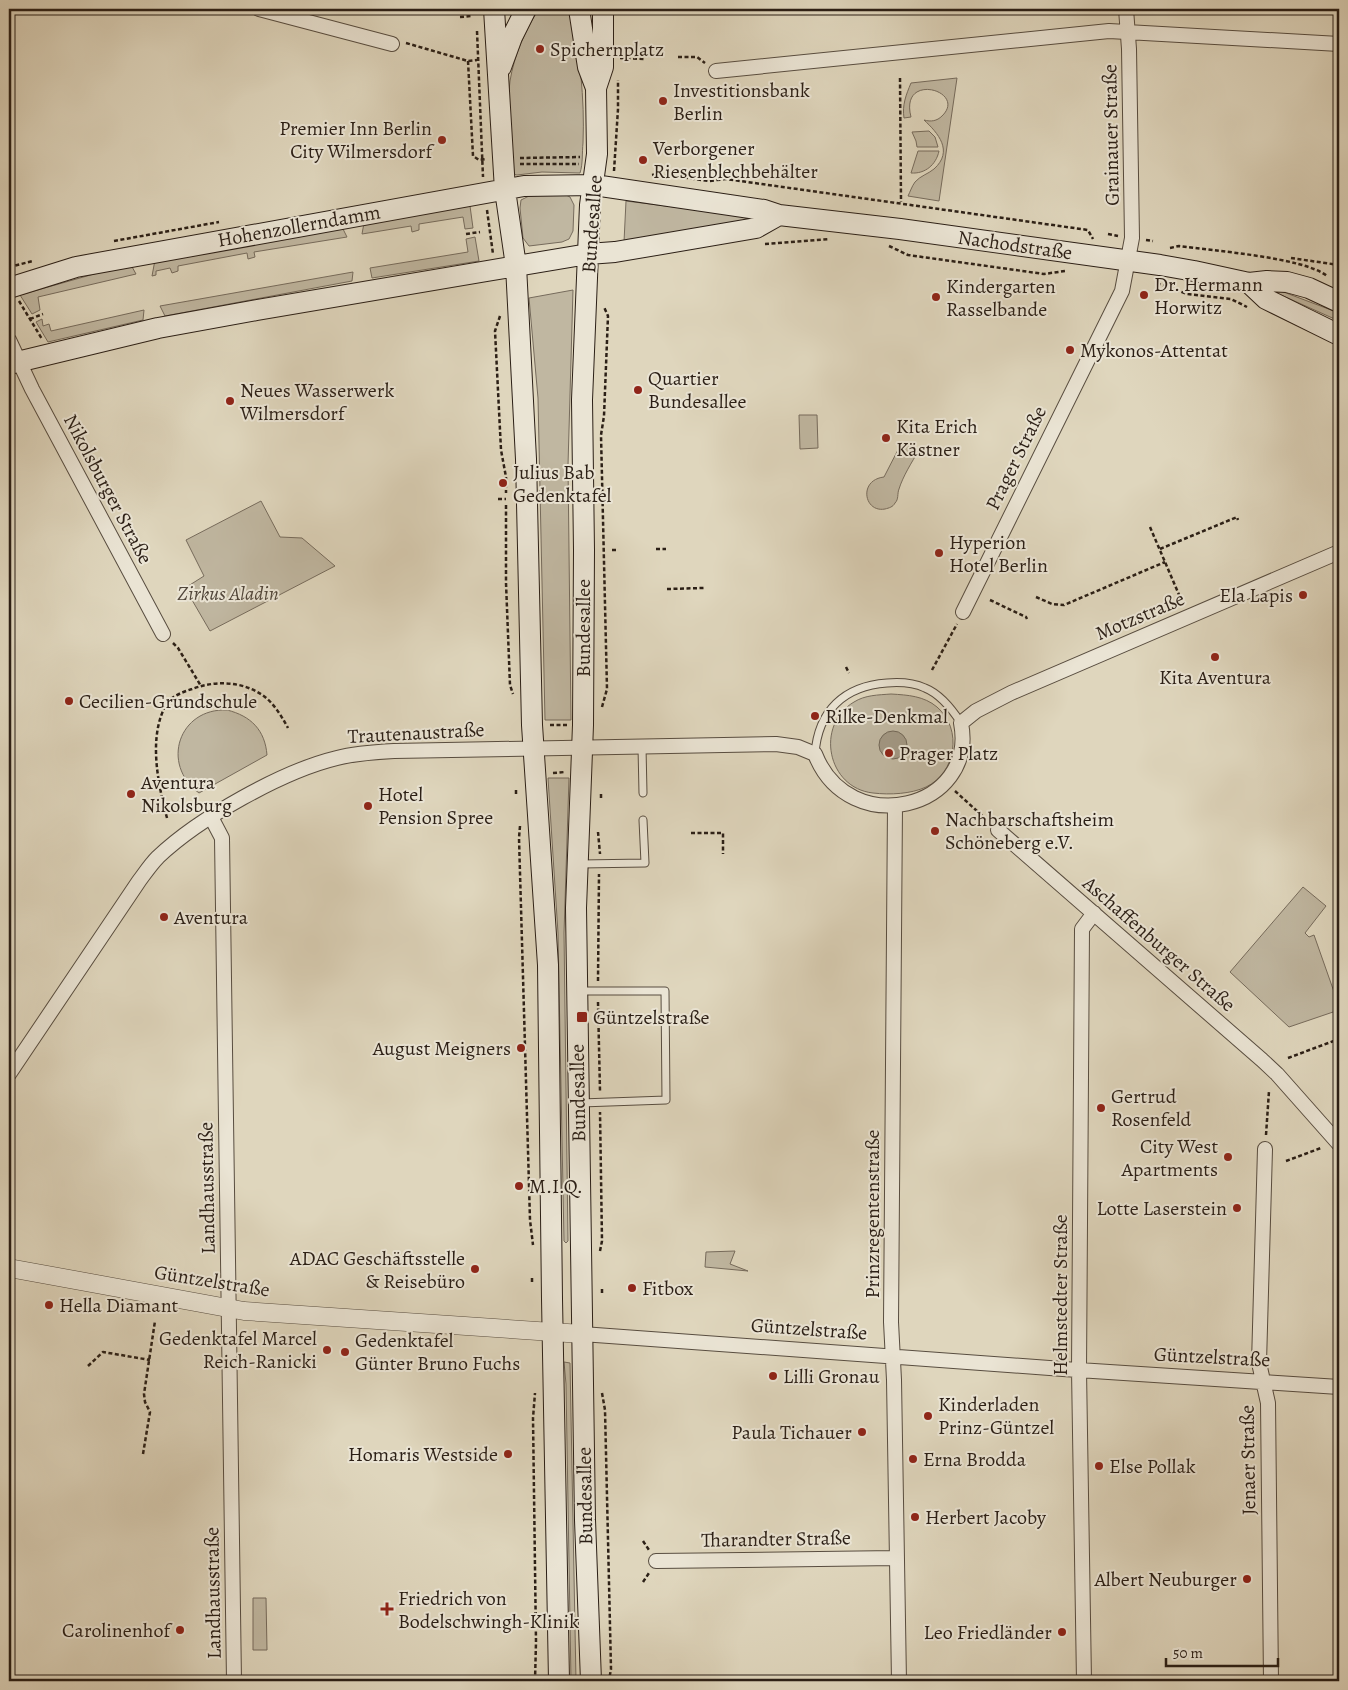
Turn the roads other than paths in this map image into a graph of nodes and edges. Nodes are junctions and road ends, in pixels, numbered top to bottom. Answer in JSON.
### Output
{"nodes":[{"id":1,"x":259,"y":9,"type":"edge"},
{"id":2,"x":494,"y":9,"type":"edge"},
{"id":3,"x":526,"y":9,"type":"edge"},
{"id":4,"x":579,"y":9,"type":"edge"},
{"id":5,"x":603,"y":9,"type":"edge"},
{"id":6,"x":1126,"y":9,"type":"edge"},
{"id":7,"x":1128,"y":32,"type":"junction"},
{"id":8,"x":392,"y":44,"type":"road end"},
{"id":9,"x":1339,"y":44,"type":"edge"},
{"id":10,"x":716,"y":71,"type":"dead end"},
{"id":11,"x":498,"y":78,"type":"junction"},
{"id":12,"x":596,"y":88,"type":"junction"},
{"id":13,"x":594,"y":185,"type":"junction"},
{"id":14,"x":505,"y":190,"type":"junction"},
{"id":15,"x":779,"y":216,"type":"junction"},
{"id":16,"x":588,"y":254,"type":"junction"},
{"id":17,"x":1128,"y":261,"type":"junction"},
{"id":18,"x":516,"y":266,"type":"junction"},
{"id":19,"x":1249,"y":283,"type":"junction"},
{"id":20,"x":13,"y":293,"type":"edge"},
{"id":21,"x":1339,"y":302,"type":"edge"},
{"id":22,"x":1339,"y":335,"type":"edge"},
{"id":23,"x":9,"y":340,"type":"edge"},
{"id":24,"x":14,"y":363,"type":"edge"},
{"id":25,"x":1339,"y":552,"type":"edge"},
{"id":26,"x":963,"y":612,"type":"road end"},
{"id":27,"x":163,"y":634,"type":"dead end"},
{"id":28,"x":961,"y":723,"type":"junction"},
{"id":29,"x":642,"y":747,"type":"junction"},
{"id":30,"x":582,"y":748,"type":"junction"},
{"id":31,"x":534,"y":749,"type":"junction"},
{"id":32,"x":815,"y":754,"type":"junction"},
{"id":33,"x":643,"y":793,"type":"dead end"},
{"id":34,"x":895,"y":806,"type":"junction"},
{"id":35,"x":211,"y":817,"type":"junction"},
{"id":36,"x":643,"y":820,"type":"dead end"},
{"id":37,"x":998,"y":830,"type":"road end"},
{"id":38,"x":577,"y":864,"type":"junction"},
{"id":39,"x":1094,"y":913,"type":"junction"},
{"id":40,"x":577,"y":991,"type":"junction"},
{"id":41,"x":9,"y":1074,"type":"edge"},
{"id":42,"x":578,"y":1103,"type":"junction"},
{"id":43,"x":1339,"y":1144,"type":"edge"},
{"id":44,"x":1265,"y":1149,"type":"road end"},
{"id":45,"x":543,"y":1250,"type":"junction"},
{"id":46,"x":589,"y":1254,"type":"junction"},
{"id":47,"x":9,"y":1268,"type":"edge"},
{"id":48,"x":229,"y":1308,"type":"junction"},
{"id":49,"x":553,"y":1332,"type":"junction"},
{"id":50,"x":582,"y":1334,"type":"junction"},
{"id":51,"x":892,"y":1356,"type":"junction"},
{"id":52,"x":1079,"y":1370,"type":"junction"},
{"id":53,"x":1263,"y":1381,"type":"junction"},
{"id":54,"x":1339,"y":1387,"type":"edge"},
{"id":55,"x":896,"y":1558,"type":"junction"},
{"id":56,"x":656,"y":1561,"type":"dead end"},
{"id":57,"x":234,"y":1681,"type":"edge"},
{"id":58,"x":559,"y":1681,"type":"edge"},
{"id":59,"x":591,"y":1681,"type":"edge"},
{"id":60,"x":898,"y":1681,"type":"edge"},
{"id":61,"x":1084,"y":1681,"type":"edge"},
{"id":62,"x":1271,"y":1681,"type":"edge"}],
"edges":[{"from":1,"to":8,"type":"street"},
{"from":2,"to":11,"type":"main road","name":"Bundesallee"},
{"from":3,"to":11,"type":"main road"},
{"from":4,"to":12,"type":"main road","name":"Bundesallee"},
{"from":5,"to":12,"type":"main road"},
{"from":6,"to":7,"type":"street","name":"Grainauer Straße"},
{"from":7,"to":9,"type":"street"},
{"from":7,"to":10,"type":"street"},
{"from":7,"to":17,"type":"street","name":"Grainauer Straße"},
{"from":11,"to":14,"type":"main road","name":"Bundesallee"},
{"from":12,"to":13,"type":"main road","name":"Bundesallee"},
{"from":13,"to":14,"type":"main road","name":"Hohenzollerndamm"},
{"from":13,"to":15,"type":"main road","name":"Nachodstraße"},
{"from":13,"to":16,"type":"main road","name":"Bundesallee"},
{"from":14,"to":18,"type":"main road","name":"Bundesallee"},
{"from":14,"to":20,"type":"main road","name":"Hohenzollerndamm"},
{"from":15,"to":16,"type":"main road"},
{"from":15,"to":17,"type":"main road","name":"Nachodstraße"},
{"from":16,"to":18,"type":"main road"},
{"from":16,"to":30,"type":"main road","name":"Bundesallee"},
{"from":17,"to":19,"type":"main road","name":"Nachodstraße"},
{"from":17,"to":26,"type":"street","name":"Prager Straße"},
{"from":18,"to":24,"type":"main road"},
{"from":18,"to":31,"type":"main road","name":"Bundesallee"},
{"from":19,"to":21,"type":"main road","name":"Nachodstraße"},
{"from":19,"to":22,"type":"main road","name":"Nachodstraße"},
{"from":23,"to":24,"type":"street","name":"Nikolsburger Straße"},
{"from":24,"to":27,"type":"street","name":"Nikolsburger Straße"},
{"from":25,"to":28,"type":"street","name":"Motzstraße"},
{"from":28,"to":32,"type":"lane"},
{"from":28,"to":34,"type":"street"},
{"from":29,"to":30,"type":"street","name":"Trautenaustraße"},
{"from":29,"to":32,"type":"street","name":"Trautenaustraße"},
{"from":29,"to":33,"type":"lane"},
{"from":30,"to":31,"type":"street","name":"Trautenaustraße"},
{"from":30,"to":38,"type":"main road","name":"Bundesallee"},
{"from":31,"to":35,"type":"street","name":"Trautenaustraße"},
{"from":31,"to":45,"type":"main road","name":"Bundesallee"},
{"from":32,"to":34,"type":"street"},
{"from":34,"to":51,"type":"street","name":"Prinzregentenstraße"},
{"from":35,"to":41,"type":"street","name":"Trautenaustraße"},
{"from":35,"to":48,"type":"street","name":"Landhausstraße"},
{"from":36,"to":38,"type":"lane"},
{"from":37,"to":39,"type":"street","name":"Aschaffenburger Straße"},
{"from":38,"to":40,"type":"main road","name":"Bundesallee"},
{"from":39,"to":43,"type":"street","name":"Aschaffenburger Straße"},
{"from":39,"to":52,"type":"street","name":"Helmstedter Straße"},
{"from":40,"to":42,"type":"main road","name":"Bundesallee"},
{"from":40,"to":42,"type":"lane"},
{"from":42,"to":46,"type":"main road","name":"Bundesallee"},
{"from":44,"to":53,"type":"street","name":"Jenaer Straße"},
{"from":45,"to":46,"type":"main road"},
{"from":45,"to":49,"type":"main road","name":"Bundesallee"},
{"from":46,"to":50,"type":"main road","name":"Bundesallee"},
{"from":47,"to":48,"type":"street","name":"Güntzelstraße"},
{"from":48,"to":49,"type":"street","name":"Güntzelstraße"},
{"from":48,"to":57,"type":"street","name":"Landhausstraße"},
{"from":49,"to":50,"type":"street","name":"Güntzelstraße"},
{"from":49,"to":58,"type":"main road","name":"Bundesallee"},
{"from":50,"to":51,"type":"street","name":"Güntzelstraße"},
{"from":50,"to":59,"type":"main road","name":"Bundesallee"},
{"from":51,"to":52,"type":"street","name":"Güntzelstraße"},
{"from":51,"to":55,"type":"street","name":"Prinzregentenstraße"},
{"from":52,"to":53,"type":"street","name":"Güntzelstraße"},
{"from":52,"to":61,"type":"street","name":"Helmstedter Straße"},
{"from":53,"to":54,"type":"street","name":"Güntzelstraße"},
{"from":53,"to":62,"type":"street","name":"Jenaer Straße"},
{"from":55,"to":56,"type":"street","name":"Tharandter Straße"},
{"from":55,"to":60,"type":"street","name":"Prinzregentenstraße"}]}
